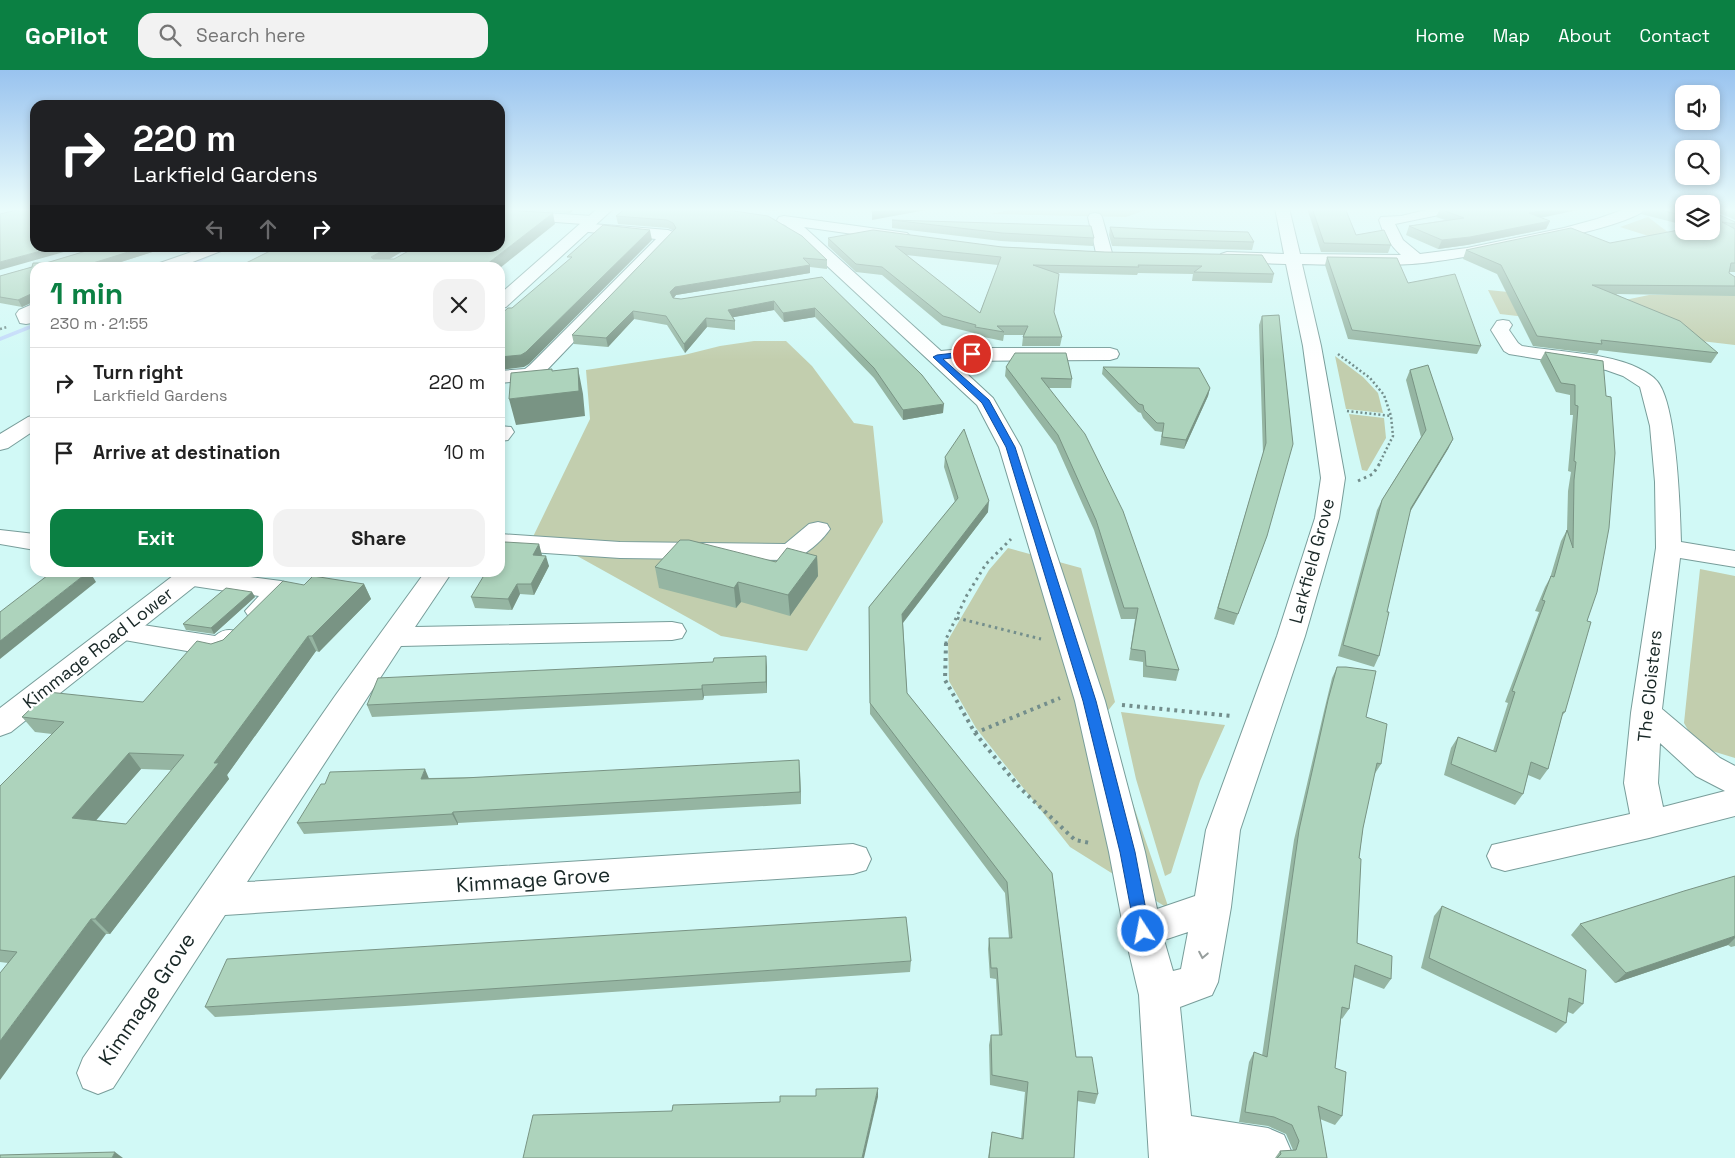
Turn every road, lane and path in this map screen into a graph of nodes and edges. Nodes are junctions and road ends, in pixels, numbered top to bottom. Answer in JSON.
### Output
{"nodes":[{"id":1,"x":1293,"y":258,"type":"edge"},
{"id":2,"x":549,"y":259,"type":"edge"},
{"id":3,"x":645,"y":259,"type":"edge"},
{"id":4,"x":823,"y":259,"type":"edge"},
{"id":5,"x":1316,"y":259,"type":"edge"},
{"id":6,"x":1418,"y":259,"type":"edge"},
{"id":7,"x":505,"y":299,"type":"edge"},
{"id":8,"x":1503,"y":325,"type":"dead end"},
{"id":9,"x":1312,"y":346,"type":"junction"},
{"id":10,"x":1110,"y":354,"type":"dead end"},
{"id":11,"x":937,"y":357,"type":"junction"},
{"id":12,"x":505,"y":376,"type":"edge"},
{"id":13,"x":546,"y":386,"type":"edge"},
{"id":14,"x":505,"y":390,"type":"edge"},
{"id":15,"x":1321,"y":408,"type":"junction"},
{"id":16,"x":1391,"y":416,"type":"junction"},
{"id":17,"x":30,"y":424,"type":"edge"},
{"id":18,"x":0,"y":443,"type":"edge"},
{"id":19,"x":1333,"y":478,"type":"junction"},
{"id":20,"x":818,"y":530,"type":"dead end"},
{"id":21,"x":1037,"y":532,"type":"junction"},
{"id":22,"x":0,"y":537,"type":"edge"},
{"id":23,"x":30,"y":541,"type":"edge"},
{"id":24,"x":505,"y":542,"type":"edge"},
{"id":25,"x":1669,"y":548,"type":"junction"},
{"id":26,"x":1735,"y":559,"type":"edge"},
{"id":27,"x":190,"y":577,"type":"edge"},
{"id":28,"x":205,"y":577,"type":"edge"},
{"id":29,"x":435,"y":577,"type":"edge"},
{"id":30,"x":957,"y":618,"type":"junction"},
{"id":31,"x":123,"y":631,"type":"junction"},
{"id":32,"x":672,"y":631,"type":"dead end"},
{"id":33,"x":393,"y":637,"type":"junction"},
{"id":34,"x":1048,"y":641,"type":"dead end"},
{"id":35,"x":1078,"y":698,"type":"junction"},
{"id":36,"x":1646,"y":714,"type":"junction"},
{"id":37,"x":1263,"y":719,"type":"junction"},
{"id":38,"x":0,"y":724,"type":"edge"},
{"id":39,"x":975,"y":733,"type":"junction"},
{"id":40,"x":1735,"y":781,"type":"edge"},
{"id":41,"x":1735,"y":802,"type":"edge"},
{"id":42,"x":1649,"y":824,"type":"junction"},
{"id":43,"x":1090,"y":844,"type":"dead end"},
{"id":44,"x":1505,"y":856,"type":"dead end"},
{"id":45,"x":853,"y":859,"type":"dead end"},
{"id":46,"x":212,"y":900,"type":"junction"},
{"id":47,"x":1212,"y":907,"type":"junction"},
{"id":48,"x":1143,"y":931,"type":"junction"},
{"id":49,"x":1159,"y":995,"type":"junction"},
{"id":50,"x":98,"y":1073,"type":"dead end"},
{"id":51,"x":1171,"y":1146,"type":"edge"},
{"id":52,"x":1268,"y":1151,"type":"dead end"}],
"edges":[{"from":1,"to":9,"type":"street","name":"Larkfield Grove"},
{"from":2,"to":7,"type":"street"},
{"from":3,"to":12,"type":"street"},
{"from":4,"to":11,"type":"street"},
{"from":5,"to":6,"type":"street"},
{"from":8,"to":25,"type":"street","name":"The Cloisters"},
{"from":9,"to":15,"type":"street","name":"Larkfield Grove"},
{"from":9,"to":16,"type":"path"},
{"from":10,"to":11,"type":"street"},
{"from":11,"to":21,"type":"street"},
{"from":13,"to":14,"type":"street"},
{"from":15,"to":16,"type":"path"},
{"from":15,"to":19,"type":"street","name":"Larkfield Grove"},
{"from":16,"to":19,"type":"path"},
{"from":17,"to":18,"type":"street"},
{"from":19,"to":37,"type":"street","name":"Larkfield Grove"},
{"from":20,"to":24,"type":"street"},
{"from":21,"to":30,"type":"path"},
{"from":21,"to":35,"type":"street"},
{"from":22,"to":23,"type":"street"},
{"from":25,"to":26,"type":"street"},
{"from":25,"to":36,"type":"street","name":"The Cloisters"},
{"from":27,"to":31,"type":"street","name":"Kimmage Road Lower"},
{"from":28,"to":31,"type":"street"},
{"from":29,"to":33,"type":"street","name":"Kimmage Grove"},
{"from":30,"to":34,"type":"path"},
{"from":30,"to":39,"type":"path"},
{"from":31,"to":38,"type":"street","name":"Kimmage Road Lower"},
{"from":32,"to":33,"type":"street"},
{"from":33,"to":46,"type":"street","name":"Kimmage Grove"},
{"from":35,"to":37,"type":"path"},
{"from":35,"to":39,"type":"path"},
{"from":35,"to":48,"type":"street"},
{"from":36,"to":40,"type":"street"},
{"from":36,"to":42,"type":"street","name":"The Cloisters"},
{"from":37,"to":47,"type":"street","name":"Larkfield Grove"},
{"from":39,"to":43,"type":"path"},
{"from":41,"to":42,"type":"street"},
{"from":42,"to":44,"type":"street"},
{"from":45,"to":46,"type":"street","name":"Kimmage Grove"},
{"from":46,"to":50,"type":"street","name":"Kimmage Grove"},
{"from":47,"to":48,"type":"street"},
{"from":47,"to":49,"type":"street","name":"Larkfield Grove","one_way":true},
{"from":48,"to":49,"type":"street"},
{"from":49,"to":51,"type":"street"},
{"from":51,"to":52,"type":"street"}]}
